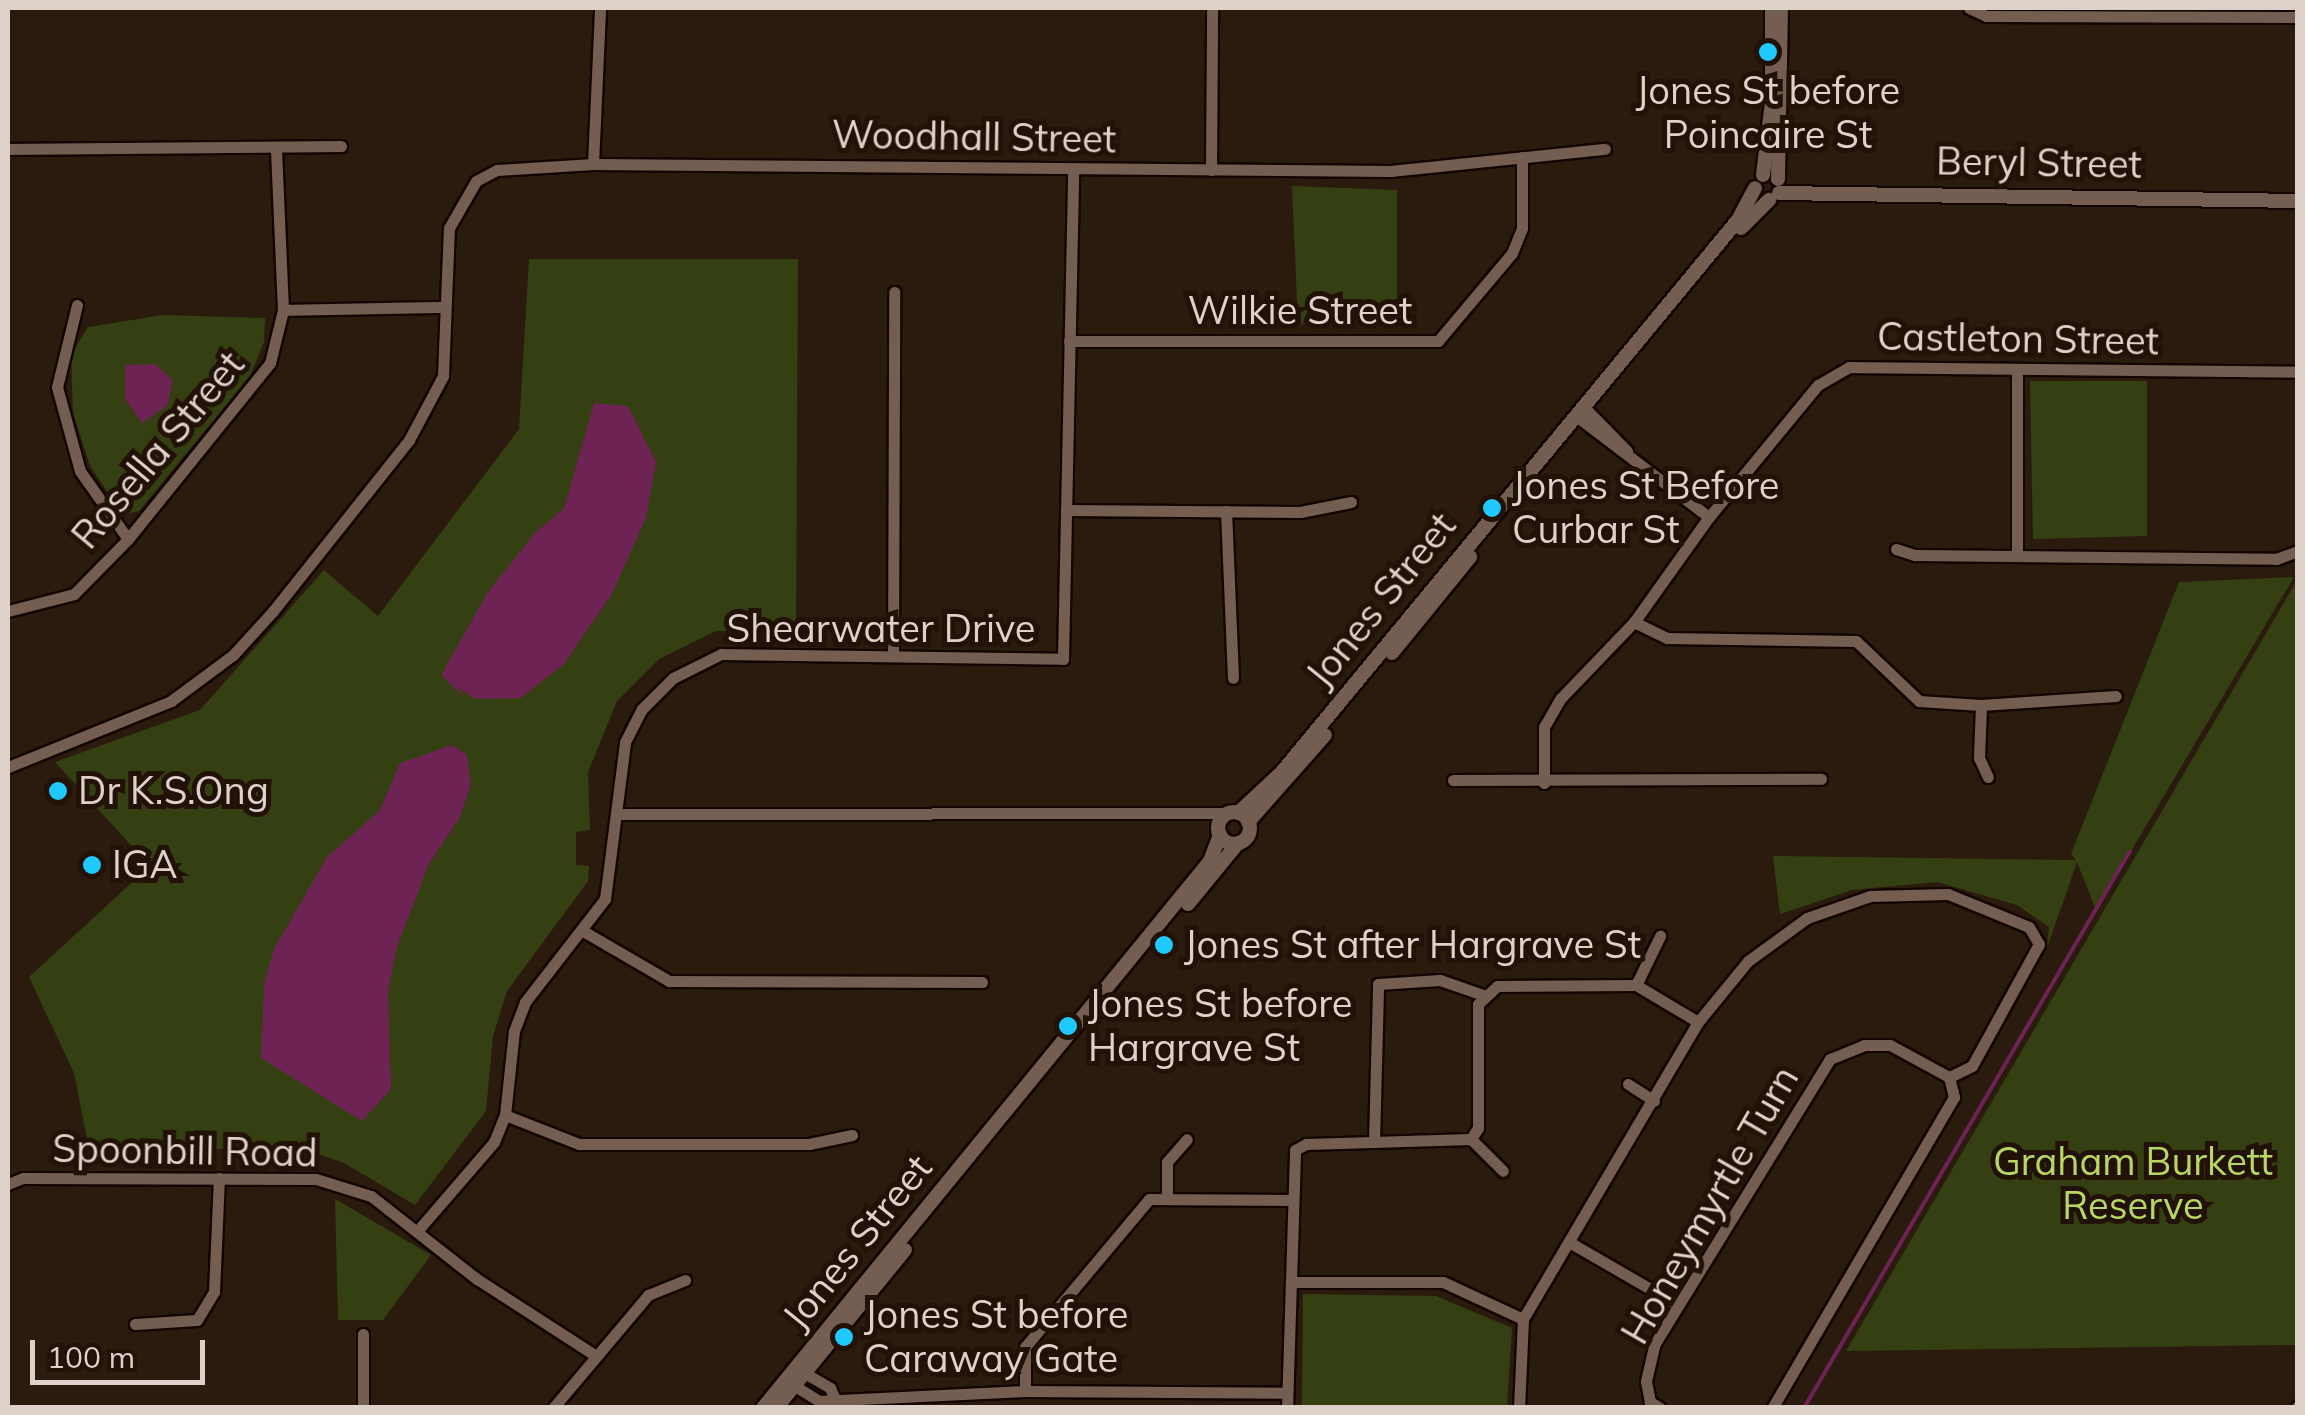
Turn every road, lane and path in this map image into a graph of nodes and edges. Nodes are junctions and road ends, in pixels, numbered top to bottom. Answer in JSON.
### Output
{"nodes":[{"id":1,"x":590,"y":8,"type":"edge"},
{"id":2,"x":600,"y":8,"type":"edge"},
{"id":3,"x":1212,"y":8,"type":"edge"},
{"id":4,"x":1772,"y":8,"type":"edge"},
{"id":5,"x":1781,"y":8,"type":"edge"},
{"id":6,"x":1969,"y":8,"type":"edge"},
{"id":7,"x":2298,"y":17,"type":"edge"},
{"id":8,"x":595,"y":22,"type":"junction"},
{"id":9,"x":341,"y":146,"type":"dead end"},
{"id":10,"x":8,"y":149,"type":"edge"},
{"id":11,"x":1605,"y":149,"type":"dead end"},
{"id":12,"x":276,"y":150,"type":"junction"},
{"id":13,"x":1522,"y":157,"type":"junction"},
{"id":14,"x":593,"y":164,"type":"junction"},
{"id":15,"x":1073,"y":169,"type":"junction"},
{"id":16,"x":1211,"y":170,"type":"junction"},
{"id":17,"x":1769,"y":187,"type":"junction"},
{"id":18,"x":2298,"y":200,"type":"edge"},
{"id":19,"x":894,"y":292,"type":"dead end"},
{"id":20,"x":77,"y":304,"type":"dead end"},
{"id":21,"x":445,"y":307,"type":"junction"},
{"id":22,"x":283,"y":310,"type":"junction"},
{"id":23,"x":1069,"y":341,"type":"junction"},
{"id":24,"x":2016,"y":369,"type":"junction"},
{"id":25,"x":2298,"y":372,"type":"edge"},
{"id":26,"x":1582,"y":414,"type":"junction"},
{"id":27,"x":1351,"y":502,"type":"dead end"},
{"id":28,"x":1066,"y":510,"type":"junction"},
{"id":29,"x":1226,"y":511,"type":"junction"},
{"id":30,"x":1709,"y":517,"type":"junction"},
{"id":31,"x":128,"y":539,"type":"junction"},
{"id":32,"x":1896,"y":549,"type":"dead end"},
{"id":33,"x":2298,"y":551,"type":"edge"},
{"id":34,"x":2018,"y":554,"type":"junction"},
{"id":35,"x":8,"y":610,"type":"edge"},
{"id":36,"x":1634,"y":622,"type":"junction"},
{"id":37,"x":893,"y":656,"type":"junction"},
{"id":38,"x":1233,"y":678,"type":"dead end"},
{"id":39,"x":2116,"y":696,"type":"dead end"},
{"id":40,"x":1981,"y":705,"type":"junction"},
{"id":41,"x":8,"y":767,"type":"edge"},
{"id":42,"x":1988,"y":777,"type":"dead end"},
{"id":43,"x":1821,"y":778,"type":"dead end"},
{"id":44,"x":1453,"y":780,"type":"dead end"},
{"id":45,"x":1544,"y":783,"type":"junction"},
{"id":46,"x":616,"y":814,"type":"junction"},
{"id":47,"x":1196,"y":816,"type":"junction"},
{"id":48,"x":1238,"y":816,"type":"junction"},
{"id":49,"x":1219,"y":833,"type":"junction"},
{"id":50,"x":1238,"y":843,"type":"junction"},
{"id":51,"x":584,"y":931,"type":"junction"},
{"id":52,"x":1660,"y":936,"type":"dead end"},
{"id":53,"x":982,"y":982,"type":"dead end"},
{"id":54,"x":1636,"y":985,"type":"junction"},
{"id":55,"x":1483,"y":996,"type":"junction"},
{"id":56,"x":1698,"y":1022,"type":"junction"},
{"id":57,"x":1949,"y":1077,"type":"junction"},
{"id":58,"x":1628,"y":1084,"type":"dead end"},
{"id":59,"x":1654,"y":1101,"type":"junction"},
{"id":60,"x":506,"y":1115,"type":"junction"},
{"id":61,"x":852,"y":1134,"type":"dead end"},
{"id":62,"x":1187,"y":1139,"type":"dead end"},
{"id":63,"x":1471,"y":1139,"type":"junction"},
{"id":64,"x":1374,"y":1142,"type":"junction"},
{"id":65,"x":8,"y":1171,"type":"edge"},
{"id":66,"x":1503,"y":1171,"type":"dead end"},
{"id":67,"x":23,"y":1178,"type":"junction"},
{"id":68,"x":219,"y":1178,"type":"junction"},
{"id":69,"x":8,"y":1184,"type":"edge"},
{"id":70,"x":1167,"y":1199,"type":"junction"},
{"id":71,"x":1291,"y":1200,"type":"junction"},
{"id":72,"x":419,"y":1229,"type":"junction"},
{"id":73,"x":1569,"y":1242,"type":"junction"},
{"id":74,"x":685,"y":1280,"type":"dead end"},
{"id":75,"x":1291,"y":1282,"type":"junction"},
{"id":76,"x":1678,"y":1304,"type":"junction"},
{"id":77,"x":1524,"y":1319,"type":"junction"},
{"id":78,"x":136,"y":1324,"type":"dead end"},
{"id":79,"x":362,"y":1334,"type":"dead end"},
{"id":80,"x":592,"y":1354,"type":"junction"},
{"id":81,"x":795,"y":1376,"type":"junction"},
{"id":82,"x":1026,"y":1391,"type":"junction"},
{"id":83,"x":968,"y":1394,"type":"junction"},
{"id":84,"x":1286,"y":1394,"type":"junction"},
{"id":85,"x":364,"y":1408,"type":"edge"},
{"id":86,"x":553,"y":1408,"type":"edge"},
{"id":87,"x":763,"y":1408,"type":"edge"},
{"id":88,"x":776,"y":1408,"type":"edge"},
{"id":89,"x":965,"y":1408,"type":"edge"},
{"id":90,"x":1286,"y":1408,"type":"edge"},
{"id":91,"x":1519,"y":1408,"type":"edge"},
{"id":92,"x":1660,"y":1408,"type":"edge"},
{"id":93,"x":1772,"y":1408,"type":"edge"}],
"edges":[{"from":1,"to":8,"type":"street"},
{"from":2,"to":8,"type":"street"},
{"from":3,"to":16,"type":"street"},
{"from":4,"to":17,"type":"street"},
{"from":5,"to":17,"type":"street"},
{"from":6,"to":7,"type":"street"},
{"from":8,"to":14,"type":"street"},
{"from":9,"to":12,"type":"street"},
{"from":10,"to":12,"type":"street"},
{"from":11,"to":13,"type":"street","name":"Woodhall Street"},
{"from":12,"to":22,"type":"street","name":"Rosella Street"},
{"from":13,"to":16,"type":"street","name":"Woodhall Street"},
{"from":13,"to":23,"type":"street","name":"Wilkie Street"},
{"from":14,"to":15,"type":"street","name":"Woodhall Street"},
{"from":14,"to":21,"type":"street","name":"Woodhall Street"},
{"from":15,"to":16,"type":"street","name":"Woodhall Street"},
{"from":15,"to":23,"type":"street"},
{"from":17,"to":18,"type":"street","name":"Beryl Street"},
{"from":17,"to":26,"type":"street","name":"Jones Street"},
{"from":19,"to":37,"type":"street"},
{"from":20,"to":31,"type":"street"},
{"from":21,"to":22,"type":"street"},
{"from":21,"to":41,"type":"street","name":"Woodhall Street"},
{"from":22,"to":31,"type":"street","name":"Rosella Street"},
{"from":23,"to":28,"type":"street"},
{"from":24,"to":25,"type":"street","name":"Castleton Street"},
{"from":24,"to":30,"type":"street","name":"Castleton Street"},
{"from":24,"to":34,"type":"street"},
{"from":26,"to":30,"type":"street"},
{"from":26,"to":48,"type":"street","name":"Jones Street"},
{"from":27,"to":29,"type":"street"},
{"from":28,"to":29,"type":"street"},
{"from":28,"to":37,"type":"street","name":"Shearwater Drive"},
{"from":29,"to":38,"type":"street"},
{"from":30,"to":36,"type":"street","name":"Castleton Street"},
{"from":31,"to":35,"type":"street","name":"Rosella Street"},
{"from":32,"to":34,"type":"street"},
{"from":33,"to":34,"type":"street"},
{"from":36,"to":40,"type":"street"},
{"from":36,"to":45,"type":"street","name":"Castleton Street"},
{"from":37,"to":46,"type":"street","name":"Shearwater Drive"},
{"from":39,"to":40,"type":"street"},
{"from":40,"to":42,"type":"street"},
{"from":43,"to":45,"type":"street"},
{"from":44,"to":45,"type":"street"},
{"from":46,"to":47,"type":"street"},
{"from":46,"to":51,"type":"street","name":"Shearwater Drive"},
{"from":47,"to":48,"type":"street"},
{"from":47,"to":49,"type":"street"},
{"from":48,"to":49,"type":"street","name":"Jones Street"},
{"from":48,"to":50,"type":"street","name":"Jones Street"},
{"from":49,"to":50,"type":"street"},
{"from":49,"to":81,"type":"street","name":"Jones Street"},
{"from":50,"to":81,"type":"street","name":"Jones Street"},
{"from":51,"to":53,"type":"street"},
{"from":51,"to":60,"type":"street","name":"Shearwater Drive"},
{"from":52,"to":54,"type":"street"},
{"from":54,"to":55,"type":"street"},
{"from":54,"to":56,"type":"street"},
{"from":55,"to":63,"type":"street"},
{"from":55,"to":64,"type":"street"},
{"from":56,"to":57,"type":"street"},
{"from":56,"to":59,"type":"street"},
{"from":57,"to":76,"type":"street","name":"Honeymyrtle Turn"},
{"from":57,"to":93,"type":"street"},
{"from":58,"to":59,"type":"street"},
{"from":59,"to":73,"type":"street"},
{"from":60,"to":61,"type":"street"},
{"from":60,"to":72,"type":"street","name":"Shearwater Drive"},
{"from":62,"to":70,"type":"street"},
{"from":63,"to":64,"type":"street"},
{"from":63,"to":66,"type":"street"},
{"from":64,"to":71,"type":"street"},
{"from":65,"to":67,"type":"street","name":"Spoonbill Road"},
{"from":67,"to":68,"type":"street","name":"Spoonbill Road"},
{"from":67,"to":69,"type":"street","name":"Spoonbill Road"},
{"from":68,"to":72,"type":"street","name":"Spoonbill Road"},
{"from":68,"to":78,"type":"street"},
{"from":70,"to":71,"type":"street"},
{"from":70,"to":82,"type":"street"},
{"from":71,"to":75,"type":"street"},
{"from":72,"to":80,"type":"street","name":"Spoonbill Road"},
{"from":73,"to":76,"type":"street"},
{"from":73,"to":77,"type":"street"},
{"from":74,"to":80,"type":"street"},
{"from":75,"to":77,"type":"street"},
{"from":75,"to":84,"type":"street"},
{"from":76,"to":92,"type":"street","name":"Honeymyrtle Turn"},
{"from":77,"to":91,"type":"street"},
{"from":79,"to":85,"type":"street"},
{"from":80,"to":86,"type":"street"},
{"from":81,"to":83,"type":"street"},
{"from":81,"to":87,"type":"street","name":"Jones Street"},
{"from":81,"to":88,"type":"street","name":"Jones Street"},
{"from":82,"to":83,"type":"street"},
{"from":82,"to":84,"type":"street"},
{"from":83,"to":89,"type":"street"},
{"from":84,"to":90,"type":"street"}]}
